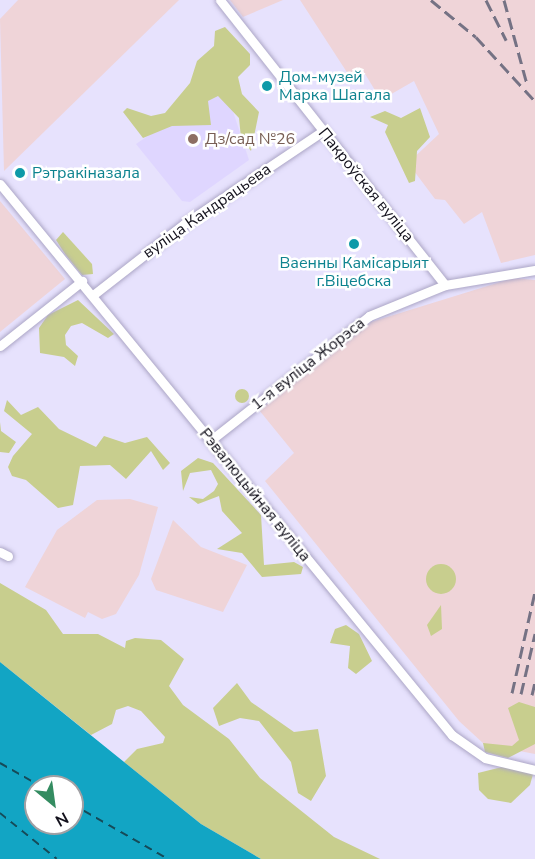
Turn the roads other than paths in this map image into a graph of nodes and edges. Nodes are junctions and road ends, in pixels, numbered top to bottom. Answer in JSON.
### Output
{"nodes":[{"id":1,"x":220,"y":0,"type":"edge"},
{"id":2,"x":323,"y":131,"type":"junction"},
{"id":3,"x":0,"y":184,"type":"edge"},
{"id":4,"x":535,"y":270,"type":"edge"},
{"id":5,"x":82,"y":281,"type":"junction"},
{"id":6,"x":445,"y":285,"type":"junction"},
{"id":7,"x":93,"y":295,"type":"junction"},
{"id":8,"x":0,"y":346,"type":"edge"},
{"id":9,"x":211,"y":440,"type":"junction"},
{"id":10,"x":535,"y":770,"type":"edge"}],
"edges":[{"from":1,"to":2,"type":"street","name":"Пакроўская вуліца"},
{"from":2,"to":6,"type":"street","name":"Пакроўская вуліца"},
{"from":2,"to":7,"type":"street","name":"вуліца Кандрацьева"},
{"from":3,"to":5,"type":"street","name":"Рэвалюцыйная вуліца"},
{"from":4,"to":6,"type":"street","name":"1-я вуліца Жорэса"},
{"from":5,"to":7,"type":"street","name":"Рэвалюцыйная вуліца"},
{"from":5,"to":8,"type":"street"},
{"from":6,"to":9,"type":"street","name":"1-я вуліца Жорэса"},
{"from":7,"to":9,"type":"street","name":"Рэвалюцыйная вуліца"},
{"from":9,"to":10,"type":"street","name":"Рэвалюцыйная вуліца"}]}
